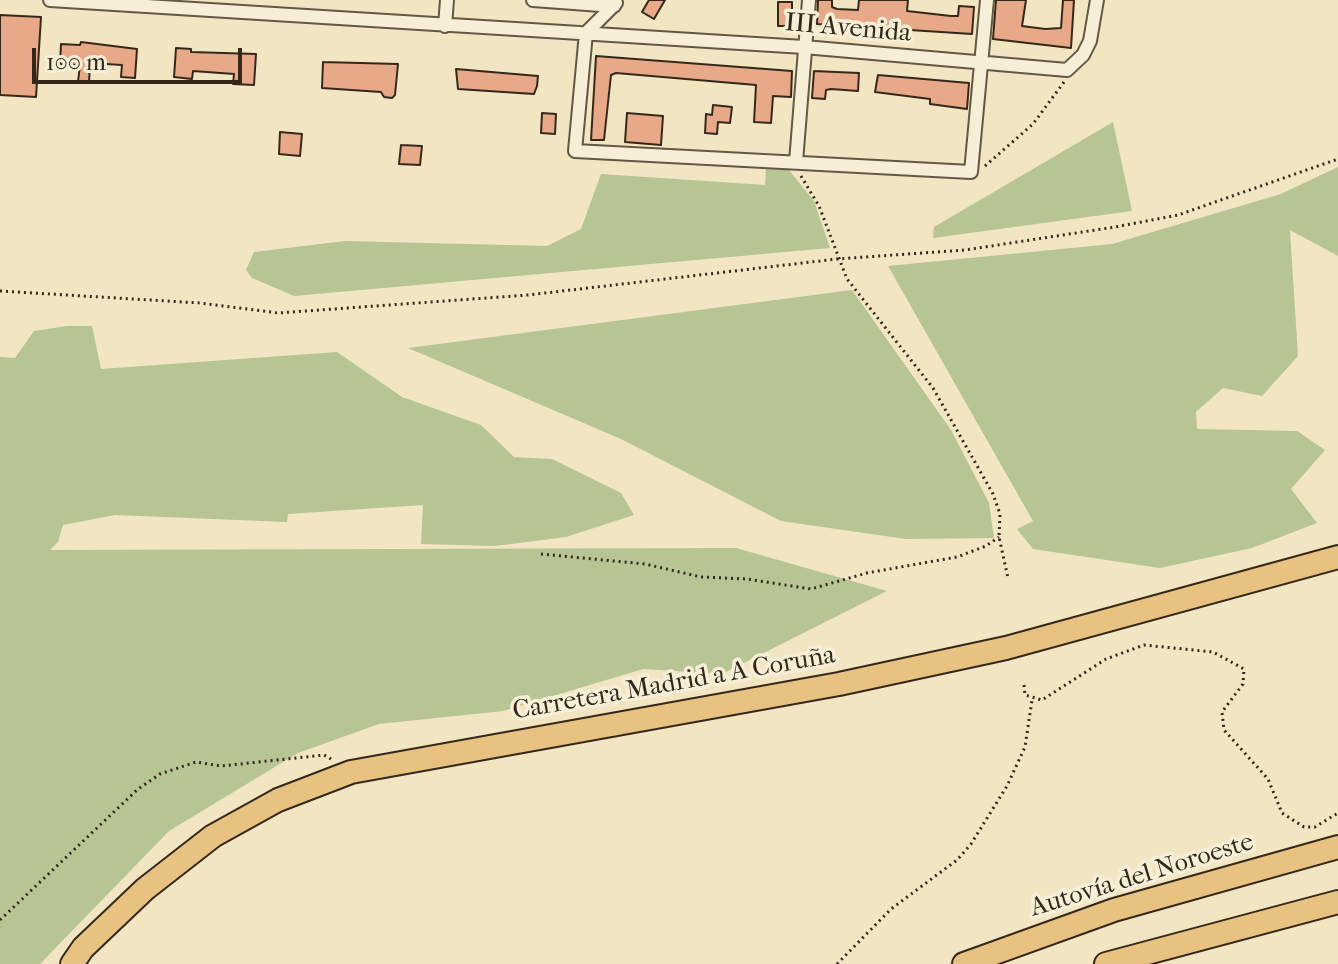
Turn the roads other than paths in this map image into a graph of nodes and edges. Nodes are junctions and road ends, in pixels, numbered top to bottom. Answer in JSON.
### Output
{"nodes":[{"id":1,"x":50,"y":0,"type":"edge"},
{"id":2,"x":290,"y":0,"type":"edge"},
{"id":3,"x":447,"y":0,"type":"edge"},
{"id":4,"x":533,"y":0,"type":"edge"},
{"id":5,"x":809,"y":0,"type":"edge"},
{"id":6,"x":987,"y":0,"type":"edge"},
{"id":7,"x":1097,"y":0,"type":"edge"},
{"id":8,"x":134,"y":2,"type":"edge"},
{"id":9,"x":616,"y":3,"type":"edge"},
{"id":10,"x":288,"y":16,"type":"junction"},
{"id":11,"x":445,"y":26,"type":"junction"},
{"id":12,"x":586,"y":33,"type":"junction"},
{"id":13,"x":804,"y":47,"type":"junction"},
{"id":14,"x":981,"y":64,"type":"junction"},
{"id":15,"x":794,"y":163,"type":"junction"},
{"id":16,"x":1338,"y":557,"type":"edge"},
{"id":17,"x":1338,"y":847,"type":"edge"},
{"id":18,"x":1338,"y":902,"type":"edge"},
{"id":19,"x":72,"y":964,"type":"edge"},
{"id":20,"x":964,"y":964,"type":"edge"},
{"id":21,"x":1106,"y":964,"type":"edge"}],
"edges":[{"from":1,"to":8,"type":"street","name":"III Avenida"},
{"from":2,"to":10,"type":"street"},
{"from":3,"to":11,"type":"street"},
{"from":4,"to":9,"type":"street"},
{"from":5,"to":13,"type":"street"},
{"from":6,"to":14,"type":"street"},
{"from":7,"to":14,"type":"street","name":"III Avenida"},
{"from":8,"to":10,"type":"street","name":"III Avenida"},
{"from":9,"to":12,"type":"street"},
{"from":10,"to":11,"type":"street","name":"III Avenida"},
{"from":11,"to":12,"type":"street","name":"III Avenida"},
{"from":12,"to":13,"type":"street","name":"III Avenida"},
{"from":12,"to":15,"type":"street"},
{"from":13,"to":14,"type":"street","name":"III Avenida"},
{"from":13,"to":15,"type":"street"},
{"from":14,"to":15,"type":"street"},
{"from":16,"to":19,"type":"highway","name":"Carretera Madrid a A Coruña"},
{"from":17,"to":20,"type":"highway","name":"Autovía del Noroeste"},
{"from":18,"to":21,"type":"highway"}]}
